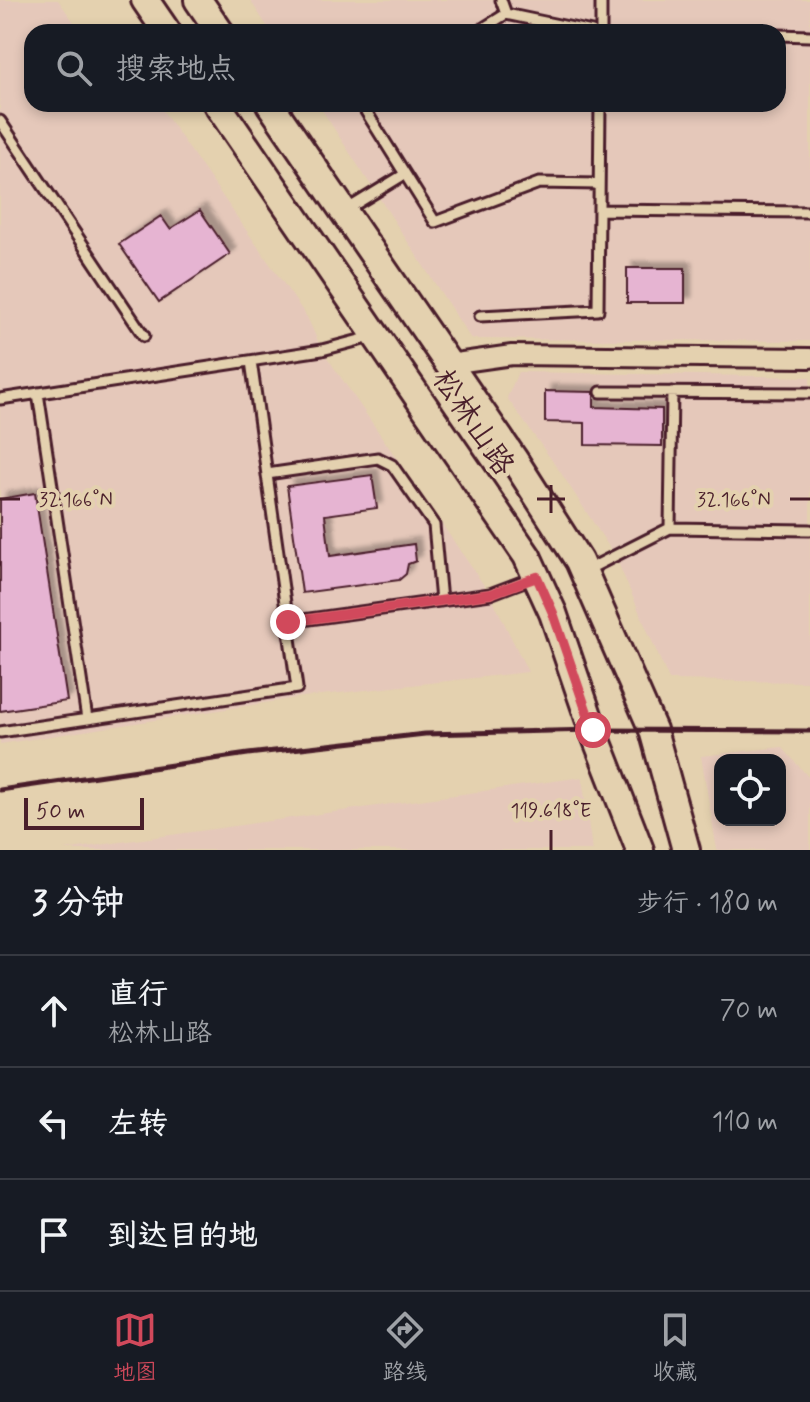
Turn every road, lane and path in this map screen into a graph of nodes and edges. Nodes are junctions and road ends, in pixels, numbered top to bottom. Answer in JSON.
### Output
{"nodes":[{"id":1,"x":145,"y":0,"type":"edge"},
{"id":2,"x":198,"y":0,"type":"edge"},
{"id":3,"x":501,"y":0,"type":"edge"},
{"id":4,"x":601,"y":0,"type":"edge"},
{"id":5,"x":506,"y":14,"type":"junction"},
{"id":6,"x":162,"y":24,"type":"edge"},
{"id":7,"x":214,"y":24,"type":"edge"},
{"id":8,"x":490,"y":24,"type":"edge"},
{"id":9,"x":554,"y":24,"type":"edge"},
{"id":10,"x":601,"y":24,"type":"edge"},
{"id":11,"x":786,"y":35,"type":"edge"},
{"id":12,"x":810,"y":36,"type":"edge"},
{"id":13,"x":222,"y":112,"type":"edge"},
{"id":14,"x":275,"y":112,"type":"edge"},
{"id":15,"x":366,"y":112,"type":"edge"},
{"id":16,"x":600,"y":112,"type":"edge"},
{"id":17,"x":0,"y":121,"type":"edge"},
{"id":18,"x":405,"y":174,"type":"junction"},
{"id":19,"x":599,"y":184,"type":"junction"},
{"id":20,"x":599,"y":210,"type":"junction"},
{"id":21,"x":343,"y":211,"type":"junction"},
{"id":22,"x":810,"y":212,"type":"edge"},
{"id":23,"x":480,"y":316,"type":"dead end"},
{"id":24,"x":144,"y":336,"type":"dead end"},
{"id":25,"x":376,"y":336,"type":"junction"},
{"id":26,"x":810,"y":358,"type":"edge"},
{"id":27,"x":251,"y":361,"type":"junction"},
{"id":28,"x":449,"y":364,"type":"junction"},
{"id":29,"x":601,"y":392,"type":"dead end"},
{"id":30,"x":672,"y":392,"type":"junction"},
{"id":31,"x":38,"y":393,"type":"junction"},
{"id":32,"x":810,"y":393,"type":"edge"},
{"id":33,"x":0,"y":399,"type":"edge"},
{"id":34,"x":267,"y":474,"type":"junction"},
{"id":35,"x":670,"y":528,"type":"junction"},
{"id":36,"x":810,"y":530,"type":"edge"},
{"id":37,"x":584,"y":572,"type":"junction"},
{"id":38,"x":537,"y":577,"type":"junction"},
{"id":39,"x":441,"y":601,"type":"junction"},
{"id":40,"x":288,"y":622,"type":"junction"},
{"id":41,"x":87,"y":719,"type":"junction"},
{"id":42,"x":0,"y":732,"type":"edge"},
{"id":43,"x":640,"y":850,"type":"edge"},
{"id":44,"x":686,"y":850,"type":"edge"}],
"edges":[{"from":1,"to":6,"type":"street"},
{"from":2,"to":7,"type":"street"},
{"from":3,"to":5,"type":"lane"},
{"from":4,"to":10,"type":"lane"},
{"from":5,"to":8,"type":"lane"},
{"from":5,"to":9,"type":"lane"},
{"from":11,"to":12,"type":"lane"},
{"from":13,"to":25,"type":"street","name":"松林山路"},
{"from":14,"to":21,"type":"street","name":"松林山路"},
{"from":15,"to":18,"type":"lane"},
{"from":16,"to":19,"type":"lane"},
{"from":17,"to":24,"type":"lane"},
{"from":18,"to":19,"type":"lane"},
{"from":18,"to":21,"type":"lane"},
{"from":19,"to":20,"type":"lane"},
{"from":20,"to":22,"type":"lane"},
{"from":20,"to":23,"type":"lane"},
{"from":21,"to":28,"type":"street","name":"松林山路"},
{"from":25,"to":27,"type":"lane"},
{"from":25,"to":38,"type":"street","name":"松林山路"},
{"from":26,"to":28,"type":"street"},
{"from":27,"to":31,"type":"lane"},
{"from":27,"to":34,"type":"lane"},
{"from":28,"to":37,"type":"street","name":"松林山路"},
{"from":29,"to":30,"type":"lane"},
{"from":30,"to":32,"type":"lane"},
{"from":30,"to":35,"type":"lane"},
{"from":31,"to":33,"type":"lane"},
{"from":31,"to":41,"type":"lane"},
{"from":34,"to":39,"type":"lane"},
{"from":34,"to":40,"type":"lane"},
{"from":35,"to":36,"type":"lane"},
{"from":35,"to":37,"type":"lane"},
{"from":37,"to":44,"type":"street","name":"松林山路"},
{"from":38,"to":39,"type":"lane"},
{"from":38,"to":43,"type":"street","name":"松林山路"},
{"from":39,"to":40,"type":"lane"},
{"from":40,"to":41,"type":"lane"},
{"from":41,"to":42,"type":"lane"}]}
